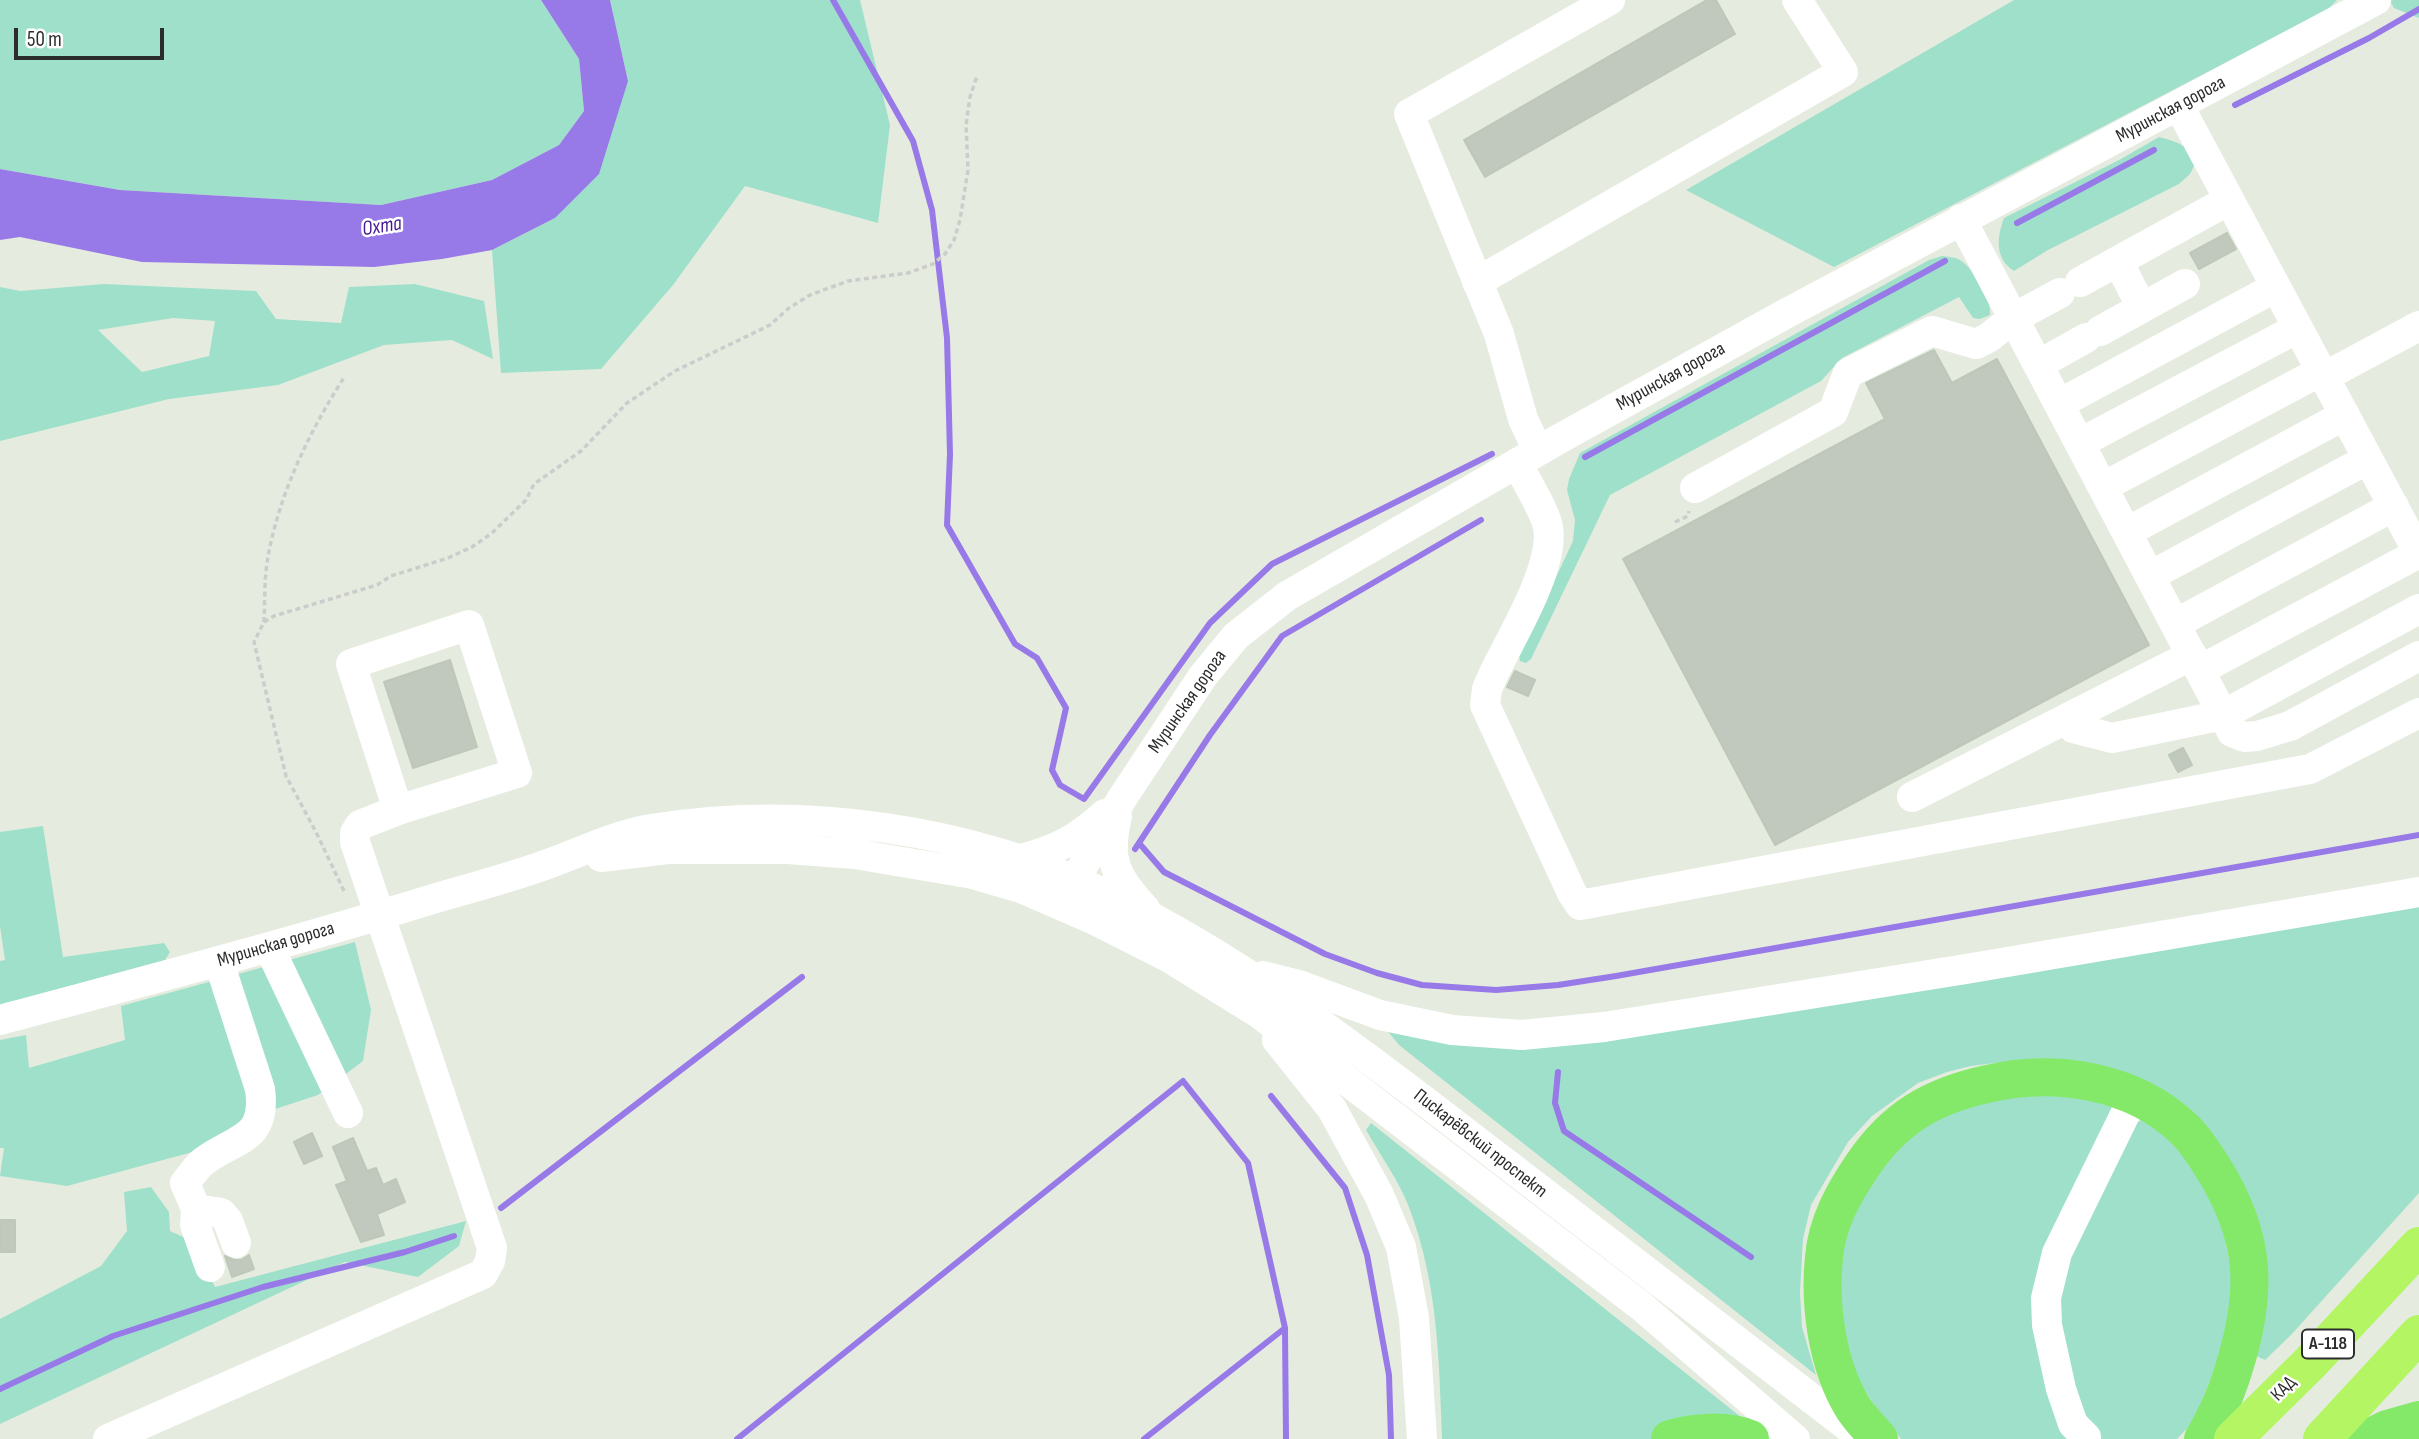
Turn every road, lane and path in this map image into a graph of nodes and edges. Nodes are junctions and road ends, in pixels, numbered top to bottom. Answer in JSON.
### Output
{"nodes":[{"id":1,"x":1610,"y":0,"type":"edge"},
{"id":2,"x":1797,"y":0,"type":"edge"},
{"id":3,"x":2375,"y":0,"type":"edge"},
{"id":4,"x":977,"y":76,"type":"dead end"},
{"id":5,"x":2179,"y":106,"type":"junction"},
{"id":6,"x":2229,"y":200,"type":"junction"},
{"id":7,"x":1962,"y":219,"type":"junction"},
{"id":8,"x":2118,"y":261,"type":"junction"},
{"id":9,"x":1478,"y":282,"type":"junction"},
{"id":10,"x":2185,"y":285,"type":"dead end"},
{"id":11,"x":2276,"y":287,"type":"junction"},
{"id":12,"x":2142,"y":308,"type":"junction"},
{"id":13,"x":2014,"y":318,"type":"junction"},
{"id":14,"x":2419,"y":326,"type":"edge"},
{"id":15,"x":2298,"y":328,"type":"junction"},
{"id":16,"x":2038,"y":365,"type":"junction"},
{"id":17,"x":2323,"y":374,"type":"junction"},
{"id":18,"x":345,"y":376,"type":"dead end"},
{"id":19,"x":2059,"y":404,"type":"junction"},
{"id":20,"x":2345,"y":415,"type":"junction"},
{"id":21,"x":2080,"y":443,"type":"junction"},
{"id":22,"x":1528,"y":457,"type":"junction"},
{"id":23,"x":2368,"y":459,"type":"junction"},
{"id":24,"x":2103,"y":487,"type":"junction"},
{"id":25,"x":1691,"y":502,"type":"joint"},
{"id":26,"x":2394,"y":506,"type":"junction"},
{"id":27,"x":1675,"y":522,"type":"dead end"},
{"id":28,"x":2127,"y":532,"type":"junction"},
{"id":29,"x":2419,"y":553,"type":"edge"},
{"id":30,"x":2150,"y":576,"type":"junction"},
{"id":31,"x":2419,"y":609,"type":"edge"},
{"id":32,"x":264,"y":622,"type":"junction"},
{"id":33,"x":2175,"y":624,"type":"junction"},
{"id":34,"x":2419,"y":656,"type":"edge"},
{"id":35,"x":2196,"y":663,"type":"junction"},
{"id":36,"x":2419,"y":713,"type":"edge"},
{"id":37,"x":2223,"y":715,"type":"junction"},
{"id":38,"x":2066,"y":719,"type":"junction"},
{"id":39,"x":2244,"y":737,"type":"junction"},
{"id":40,"x":2237,"y":782,"type":"junction"},
{"id":41,"x":1912,"y":796,"type":"dead end"},
{"id":42,"x":1121,"y":800,"type":"junction"},
{"id":43,"x":398,"y":810,"type":"junction"},
{"id":44,"x":1017,"y":860,"type":"junction"},
{"id":45,"x":550,"y":863,"type":"junction"},
{"id":46,"x":2419,"y":892,"type":"edge"},
{"id":47,"x":1069,"y":893,"type":"junction"},
{"id":48,"x":1152,"y":918,"type":"junction"},
{"id":49,"x":369,"y":919,"type":"junction"},
{"id":50,"x":270,"y":947,"type":"junction"},
{"id":51,"x":219,"y":962,"type":"junction"},
{"id":52,"x":1239,"y":970,"type":"junction"},
{"id":53,"x":1260,"y":1014,"type":"junction"},
{"id":54,"x":0,"y":1020,"type":"edge"},
{"id":55,"x":2134,"y":1096,"type":"junction"},
{"id":56,"x":348,"y":1113,"type":"dead end"},
{"id":57,"x":196,"y":1209,"type":"junction"},
{"id":58,"x":236,"y":1243,"type":"dead end"},
{"id":59,"x":2419,"y":1246,"type":"edge"},
{"id":60,"x":210,"y":1267,"type":"dead end"},
{"id":61,"x":2419,"y":1334,"type":"edge"},
{"id":62,"x":2419,"y":1420,"type":"edge"},
{"id":63,"x":2086,"y":1437,"type":"edge"},
{"id":64,"x":108,"y":1439,"type":"edge"},
{"id":65,"x":1422,"y":1439,"type":"edge"},
{"id":66,"x":1670,"y":1439,"type":"edge"},
{"id":67,"x":1750,"y":1439,"type":"edge"},
{"id":68,"x":1795,"y":1439,"type":"edge"},
{"id":69,"x":1864,"y":1439,"type":"edge"},
{"id":70,"x":1879,"y":1439,"type":"edge"},
{"id":71,"x":2203,"y":1439,"type":"edge"},
{"id":72,"x":2233,"y":1439,"type":"edge"},
{"id":73,"x":2322,"y":1439,"type":"edge"},
{"id":74,"x":2367,"y":1439,"type":"edge"}],
"edges":[{"from":1,"to":9,"type":"street"},
{"from":2,"to":9,"type":"street"},
{"from":3,"to":5,"type":"street","name":"Муринская дорога"},
{"from":4,"to":32,"type":"path"},
{"from":5,"to":6,"type":"street"},
{"from":5,"to":7,"type":"street","name":"Муринская дорога"},
{"from":6,"to":8,"type":"street"},
{"from":6,"to":11,"type":"street"},
{"from":7,"to":13,"type":"street"},
{"from":7,"to":22,"type":"street","name":"Муринская дорога"},
{"from":8,"to":12,"type":"street"},
{"from":8,"to":13,"type":"street"},
{"from":9,"to":22,"type":"street"},
{"from":10,"to":12,"type":"street"},
{"from":11,"to":15,"type":"street"},
{"from":11,"to":19,"type":"street"},
{"from":12,"to":16,"type":"street"},
{"from":13,"to":16,"type":"street"},
{"from":13,"to":25,"type":"street"},
{"from":14,"to":17,"type":"street"},
{"from":15,"to":17,"type":"street"},
{"from":15,"to":21,"type":"street"},
{"from":16,"to":19,"type":"street"},
{"from":17,"to":20,"type":"street"},
{"from":17,"to":24,"type":"street"},
{"from":18,"to":32,"type":"path"},
{"from":19,"to":21,"type":"street"},
{"from":20,"to":23,"type":"street"},
{"from":20,"to":28,"type":"street"},
{"from":21,"to":24,"type":"street"},
{"from":22,"to":40,"type":"street"},
{"from":22,"to":42,"type":"street","name":"Муринская дорога"},
{"from":23,"to":26,"type":"street"},
{"from":23,"to":30,"type":"street"},
{"from":24,"to":28,"type":"street"},
{"from":25,"to":27,"type":"path"},
{"from":26,"to":29,"type":"street"},
{"from":26,"to":33,"type":"street"},
{"from":28,"to":30,"type":"street"},
{"from":29,"to":35,"type":"street"},
{"from":30,"to":33,"type":"street"},
{"from":31,"to":37,"type":"street"},
{"from":32,"to":49,"type":"path"},
{"from":33,"to":35,"type":"street"},
{"from":34,"to":39,"type":"street"},
{"from":35,"to":37,"type":"street"},
{"from":35,"to":38,"type":"street"},
{"from":36,"to":40,"type":"street"},
{"from":37,"to":38,"type":"street"},
{"from":37,"to":39,"type":"street"},
{"from":38,"to":41,"type":"street"},
{"from":39,"to":40,"type":"street"},
{"from":42,"to":44,"type":"street"},
{"from":42,"to":47,"type":"street","name":"Муринская дорога"},
{"from":42,"to":48,"type":"street"},
{"from":43,"to":43,"type":"street"},
{"from":43,"to":49,"type":"street"},
{"from":44,"to":45,"type":"street","name":"Муринская дорога"},
{"from":44,"to":47,"type":"street","name":"Муринская дорога"},
{"from":45,"to":47,"type":"street","name":"Муринская дорога"},
{"from":45,"to":49,"type":"street","name":"Муринская дорога"},
{"from":46,"to":52,"type":"street"},
{"from":47,"to":48,"type":"street","name":"Пискарёвский проспект"},
{"from":47,"to":53,"type":"street","name":"Пискарёвский проспект"},
{"from":48,"to":52,"type":"street","name":"Пискарёвский проспект"},
{"from":49,"to":50,"type":"street","name":"Муринская дорога"},
{"from":49,"to":64,"type":"street"},
{"from":50,"to":51,"type":"street","name":"Муринская дорога"},
{"from":50,"to":56,"type":"street"},
{"from":51,"to":54,"type":"street","name":"Муринская дорога"},
{"from":51,"to":57,"type":"street"},
{"from":52,"to":69,"type":"street","name":"Пискарёвский проспект"},
{"from":53,"to":65,"type":"street"},
{"from":53,"to":68,"type":"street","name":"Пискарёвский проспект"},
{"from":55,"to":63,"type":"street"},
{"from":55,"to":70,"type":"main road"},
{"from":55,"to":71,"type":"main road"},
{"from":57,"to":58,"type":"street"},
{"from":57,"to":60,"type":"street"},
{"from":59,"to":72,"type":"highway","name":"КАД","number":"А-118"},
{"from":61,"to":73,"type":"highway"},
{"from":62,"to":74,"type":"main road"},
{"from":66,"to":67,"type":"main road"}]}
